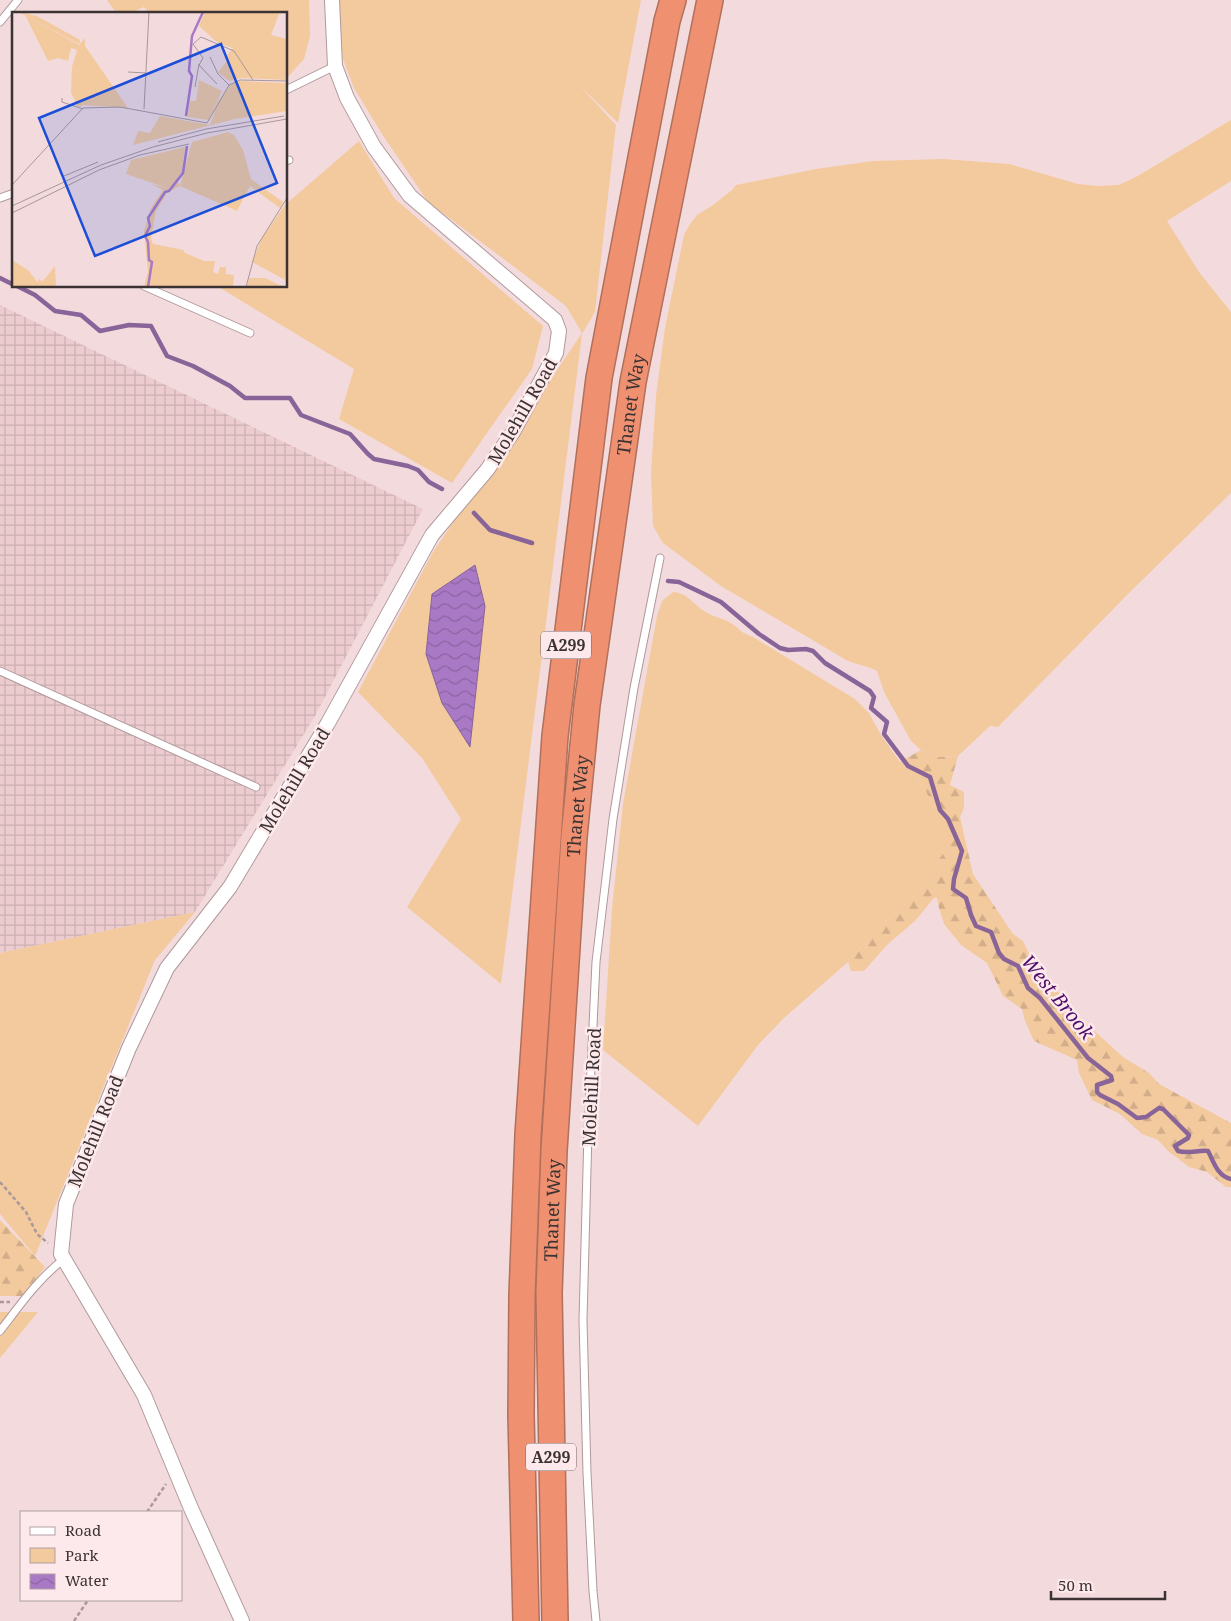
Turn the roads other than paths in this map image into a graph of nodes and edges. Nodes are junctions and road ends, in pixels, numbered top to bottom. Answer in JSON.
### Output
{"nodes":[{"id":1,"x":18,"y":0,"type":"edge"},
{"id":2,"x":332,"y":0,"type":"edge"},
{"id":3,"x":673,"y":0,"type":"edge"},
{"id":4,"x":710,"y":0,"type":"edge"},
{"id":5,"x":0,"y":22,"type":"edge"},
{"id":6,"x":335,"y":66,"type":"junction"},
{"id":7,"x":288,"y":89,"type":"edge"},
{"id":8,"x":12,"y":194,"type":"edge"},
{"id":9,"x":0,"y":198,"type":"edge"},
{"id":10,"x":149,"y":288,"type":"edge"},
{"id":11,"x":250,"y":333,"type":"dead end"},
{"id":12,"x":660,"y":558,"type":"dead end"},
{"id":13,"x":0,"y":671,"type":"edge"},
{"id":14,"x":256,"y":787,"type":"dead end"},
{"id":15,"x":62,"y":1256,"type":"junction"},
{"id":16,"x":0,"y":1331,"type":"edge"},
{"id":17,"x":242,"y":1621,"type":"edge"},
{"id":18,"x":526,"y":1621,"type":"edge"},
{"id":19,"x":555,"y":1621,"type":"edge"},
{"id":20,"x":596,"y":1621,"type":"edge"}],
"edges":[{"from":1,"to":5,"type":"lane"},
{"from":2,"to":6,"type":"street","name":"Molehill Road"},
{"from":3,"to":18,"type":"highway","name":"Thanet Way","number":"A299"},
{"from":4,"to":19,"type":"highway","name":"Thanet Way","number":"A299"},
{"from":6,"to":7,"type":"lane"},
{"from":6,"to":15,"type":"street","name":"Molehill Road"},
{"from":8,"to":9,"type":"lane"},
{"from":10,"to":11,"type":"lane"},
{"from":12,"to":20,"type":"lane","name":"Molehill Road"},
{"from":13,"to":14,"type":"lane"},
{"from":15,"to":16,"type":"lane"},
{"from":15,"to":17,"type":"street"}]}
